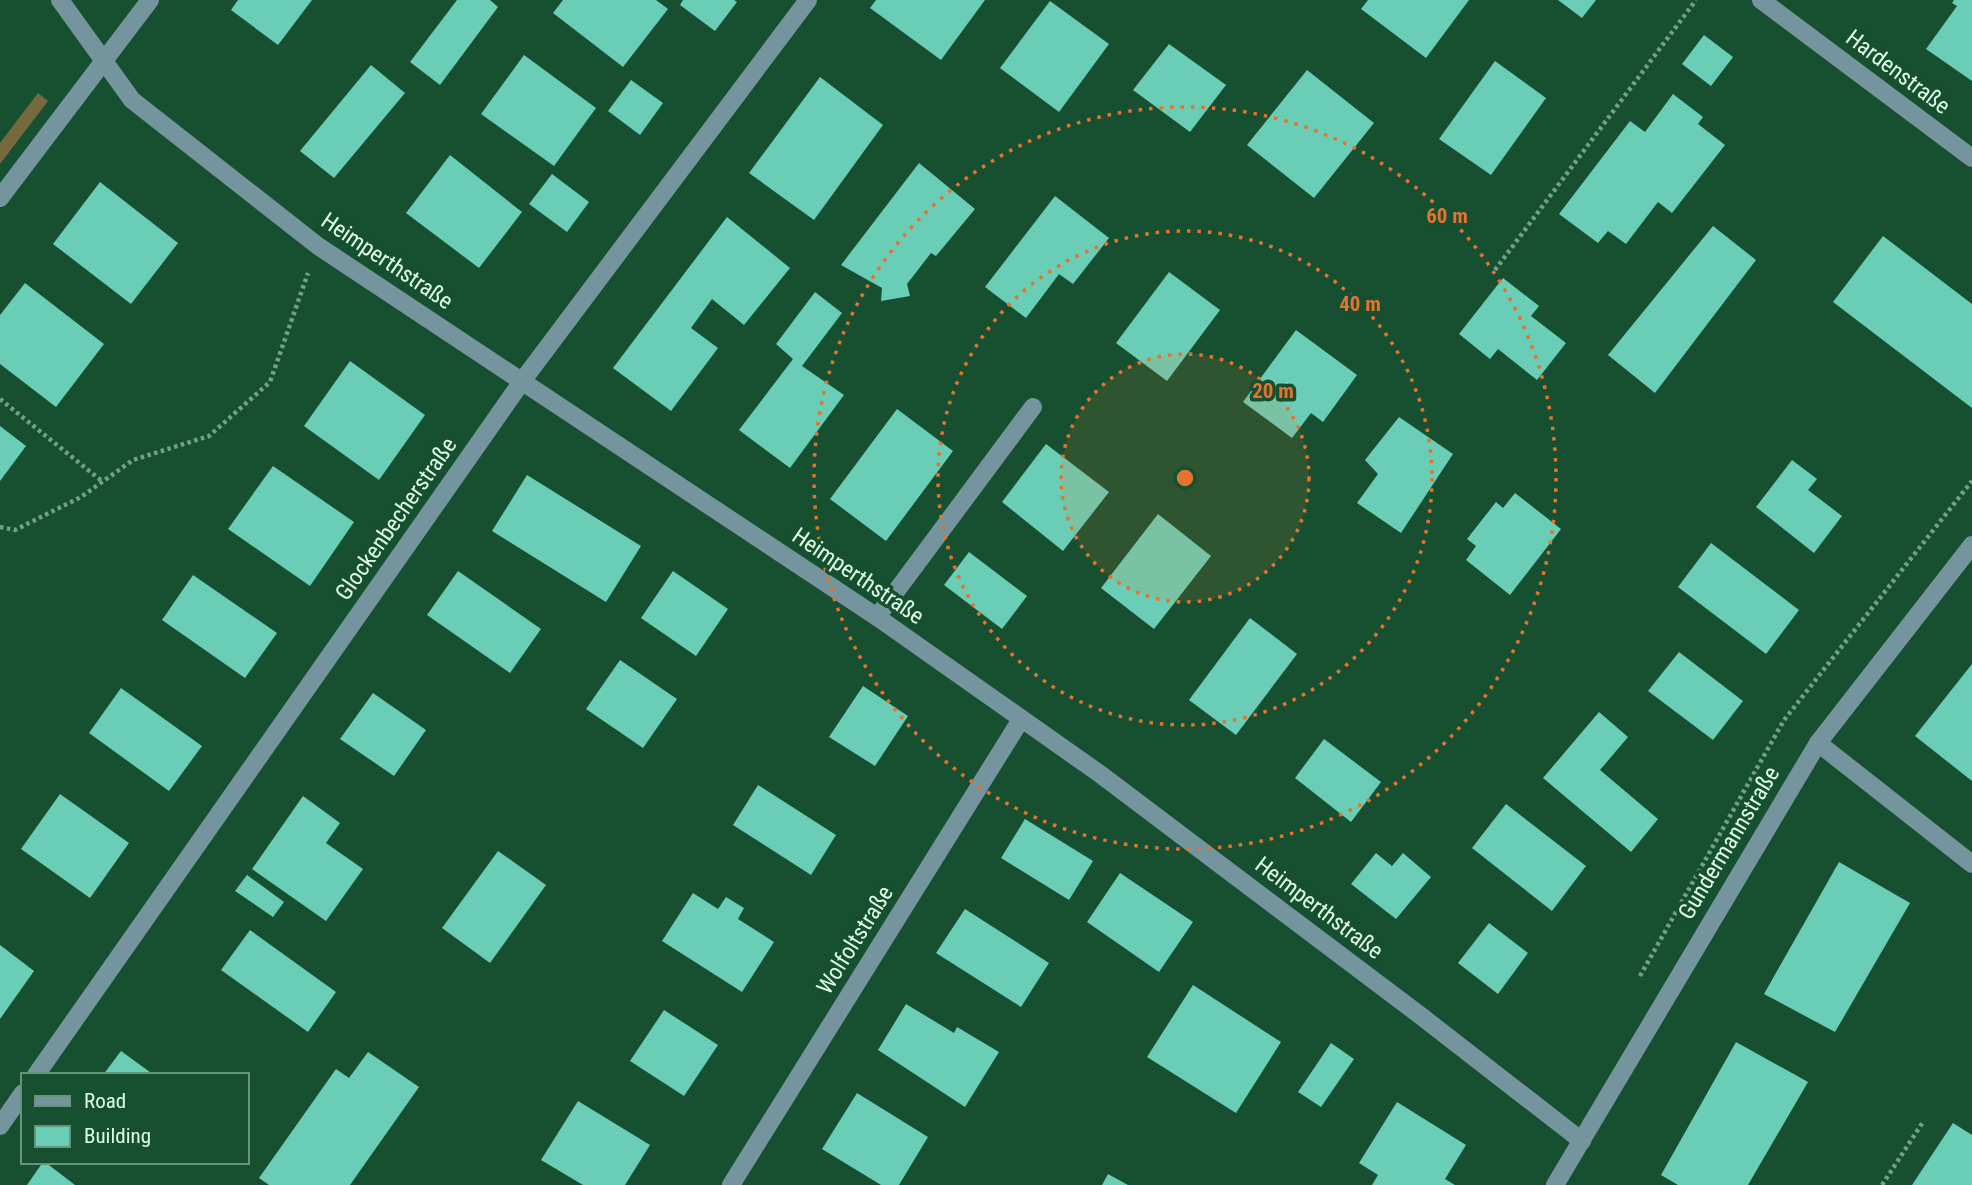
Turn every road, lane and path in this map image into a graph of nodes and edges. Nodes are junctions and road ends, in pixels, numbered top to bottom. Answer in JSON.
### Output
{"nodes":[{"id":1,"x":60,"y":0,"type":"edge"},
{"id":2,"x":150,"y":0,"type":"edge"},
{"id":3,"x":808,"y":0,"type":"edge"},
{"id":4,"x":1696,"y":0,"type":"edge"},
{"id":5,"x":1761,"y":0,"type":"edge"},
{"id":6,"x":104,"y":61,"type":"junction"},
{"id":7,"x":1972,"y":158,"type":"edge"},
{"id":8,"x":0,"y":198,"type":"edge"},
{"id":9,"x":318,"y":246,"type":"junction"},
{"id":10,"x":1495,"y":270,"type":"dead end"},
{"id":11,"x":523,"y":380,"type":"junction"},
{"id":12,"x":0,"y":399,"type":"edge"},
{"id":13,"x":1033,"y":407,"type":"dead end"},
{"id":14,"x":103,"y":482,"type":"junction"},
{"id":15,"x":0,"y":527,"type":"edge"},
{"id":16,"x":1972,"y":545,"type":"edge"},
{"id":17,"x":877,"y":617,"type":"junction"},
{"id":18,"x":1020,"y":721,"type":"junction"},
{"id":19,"x":1818,"y":743,"type":"junction"},
{"id":20,"x":1972,"y":864,"type":"edge"},
{"id":21,"x":37,"y":1073,"type":"edge"},
{"id":22,"x":21,"y":1096,"type":"edge"},
{"id":23,"x":1923,"y":1122,"type":"dead end"},
{"id":24,"x":0,"y":1126,"type":"edge"},
{"id":25,"x":1581,"y":1141,"type":"junction"},
{"id":26,"x":731,"y":1185,"type":"edge"},
{"id":27,"x":1555,"y":1185,"type":"edge"},
{"id":28,"x":1882,"y":1185,"type":"edge"}],
"edges":[{"from":1,"to":6,"type":"street","name":"Heimperthstraße"},
{"from":2,"to":6,"type":"street"},
{"from":3,"to":11,"type":"street","name":"Glockenbecherstraße"},
{"from":4,"to":10,"type":"path"},
{"from":5,"to":7,"type":"street","name":"Hardenstraße"},
{"from":6,"to":8,"type":"street"},
{"from":6,"to":9,"type":"street","name":"Heimperthstraße"},
{"from":9,"to":11,"type":"street","name":"Heimperthstraße"},
{"from":9,"to":14,"type":"path"},
{"from":11,"to":17,"type":"street","name":"Heimperthstraße"},
{"from":11,"to":21,"type":"street","name":"Glockenbecherstraße"},
{"from":12,"to":14,"type":"path"},
{"from":13,"to":17,"type":"street"},
{"from":14,"to":15,"type":"path"},
{"from":16,"to":19,"type":"street","name":"Gundermannstraße"},
{"from":17,"to":18,"type":"street","name":"Heimperthstraße"},
{"from":18,"to":25,"type":"street","name":"Heimperthstraße"},
{"from":18,"to":26,"type":"street","name":"Wolfoltstraße"},
{"from":19,"to":20,"type":"street"},
{"from":19,"to":25,"type":"street","name":"Gundermannstraße"},
{"from":22,"to":24,"type":"street"},
{"from":23,"to":28,"type":"path"},
{"from":25,"to":27,"type":"street","name":"Gundermannstraße"}]}
